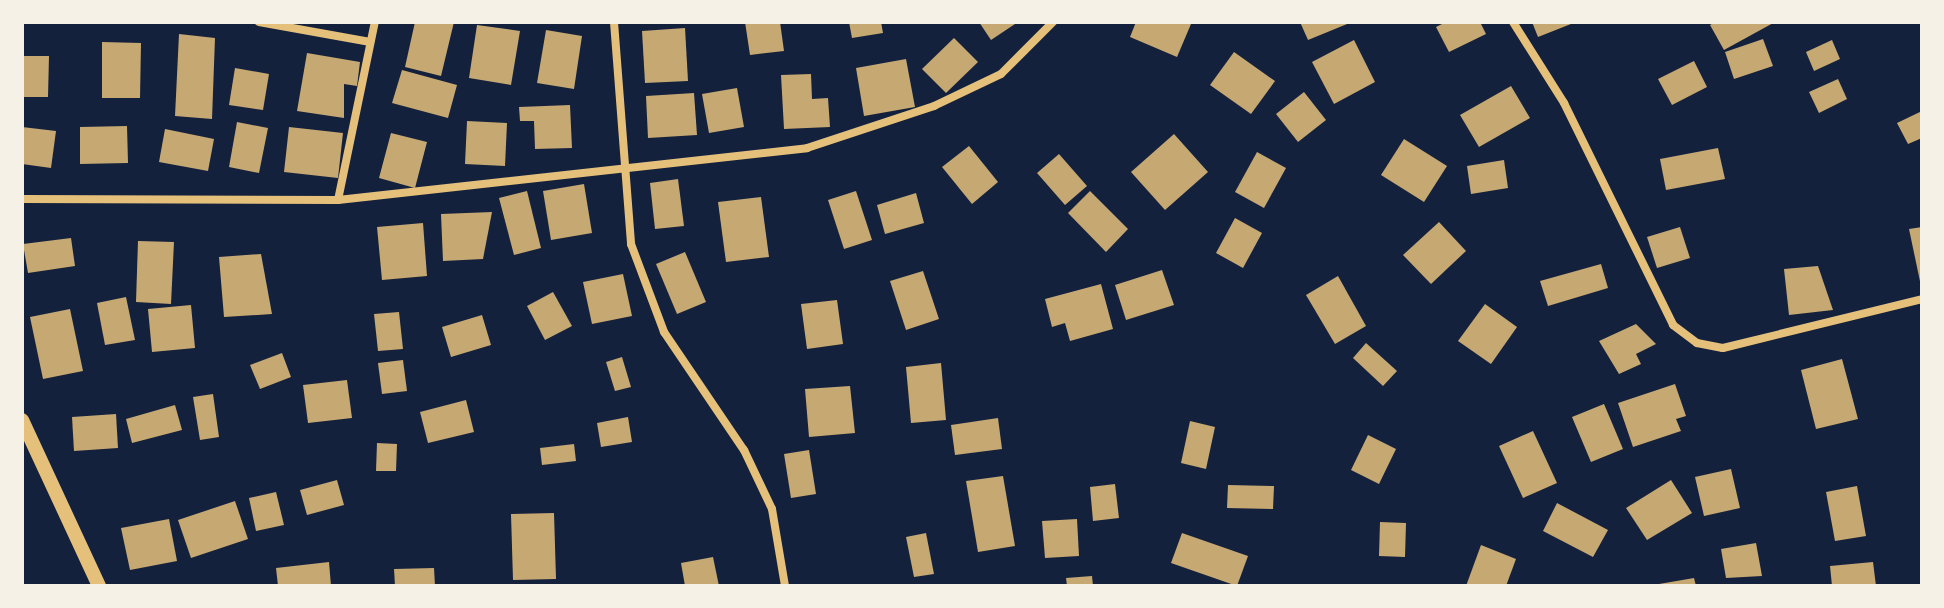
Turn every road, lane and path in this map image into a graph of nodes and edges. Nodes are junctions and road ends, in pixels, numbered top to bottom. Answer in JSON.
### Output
{"nodes":[{"id":1,"x":259,"y":22,"type":"edge"},
{"id":2,"x":375,"y":22,"type":"edge"},
{"id":3,"x":614,"y":22,"type":"edge"},
{"id":4,"x":1053,"y":22,"type":"edge"},
{"id":5,"x":1513,"y":22,"type":"edge"},
{"id":6,"x":370,"y":42,"type":"junction"},
{"id":7,"x":620,"y":168,"type":"junction"},
{"id":8,"x":22,"y":199,"type":"edge"},
{"id":9,"x":338,"y":200,"type":"junction"},
{"id":10,"x":1922,"y":299,"type":"edge"},
{"id":11,"x":22,"y":420,"type":"edge"},
{"id":12,"x":28,"y":446,"type":"edge"},
{"id":13,"x":99,"y":586,"type":"edge"},
{"id":14,"x":785,"y":586,"type":"edge"}],
"edges":[{"from":1,"to":6,"type":"street"},
{"from":2,"to":6,"type":"street"},
{"from":3,"to":7,"type":"street"},
{"from":4,"to":7,"type":"street"},
{"from":5,"to":10,"type":"street"},
{"from":6,"to":9,"type":"street"},
{"from":7,"to":9,"type":"street"},
{"from":7,"to":14,"type":"street"},
{"from":8,"to":9,"type":"street"},
{"from":11,"to":12,"type":"street"},
{"from":12,"to":13,"type":"street"}]}
